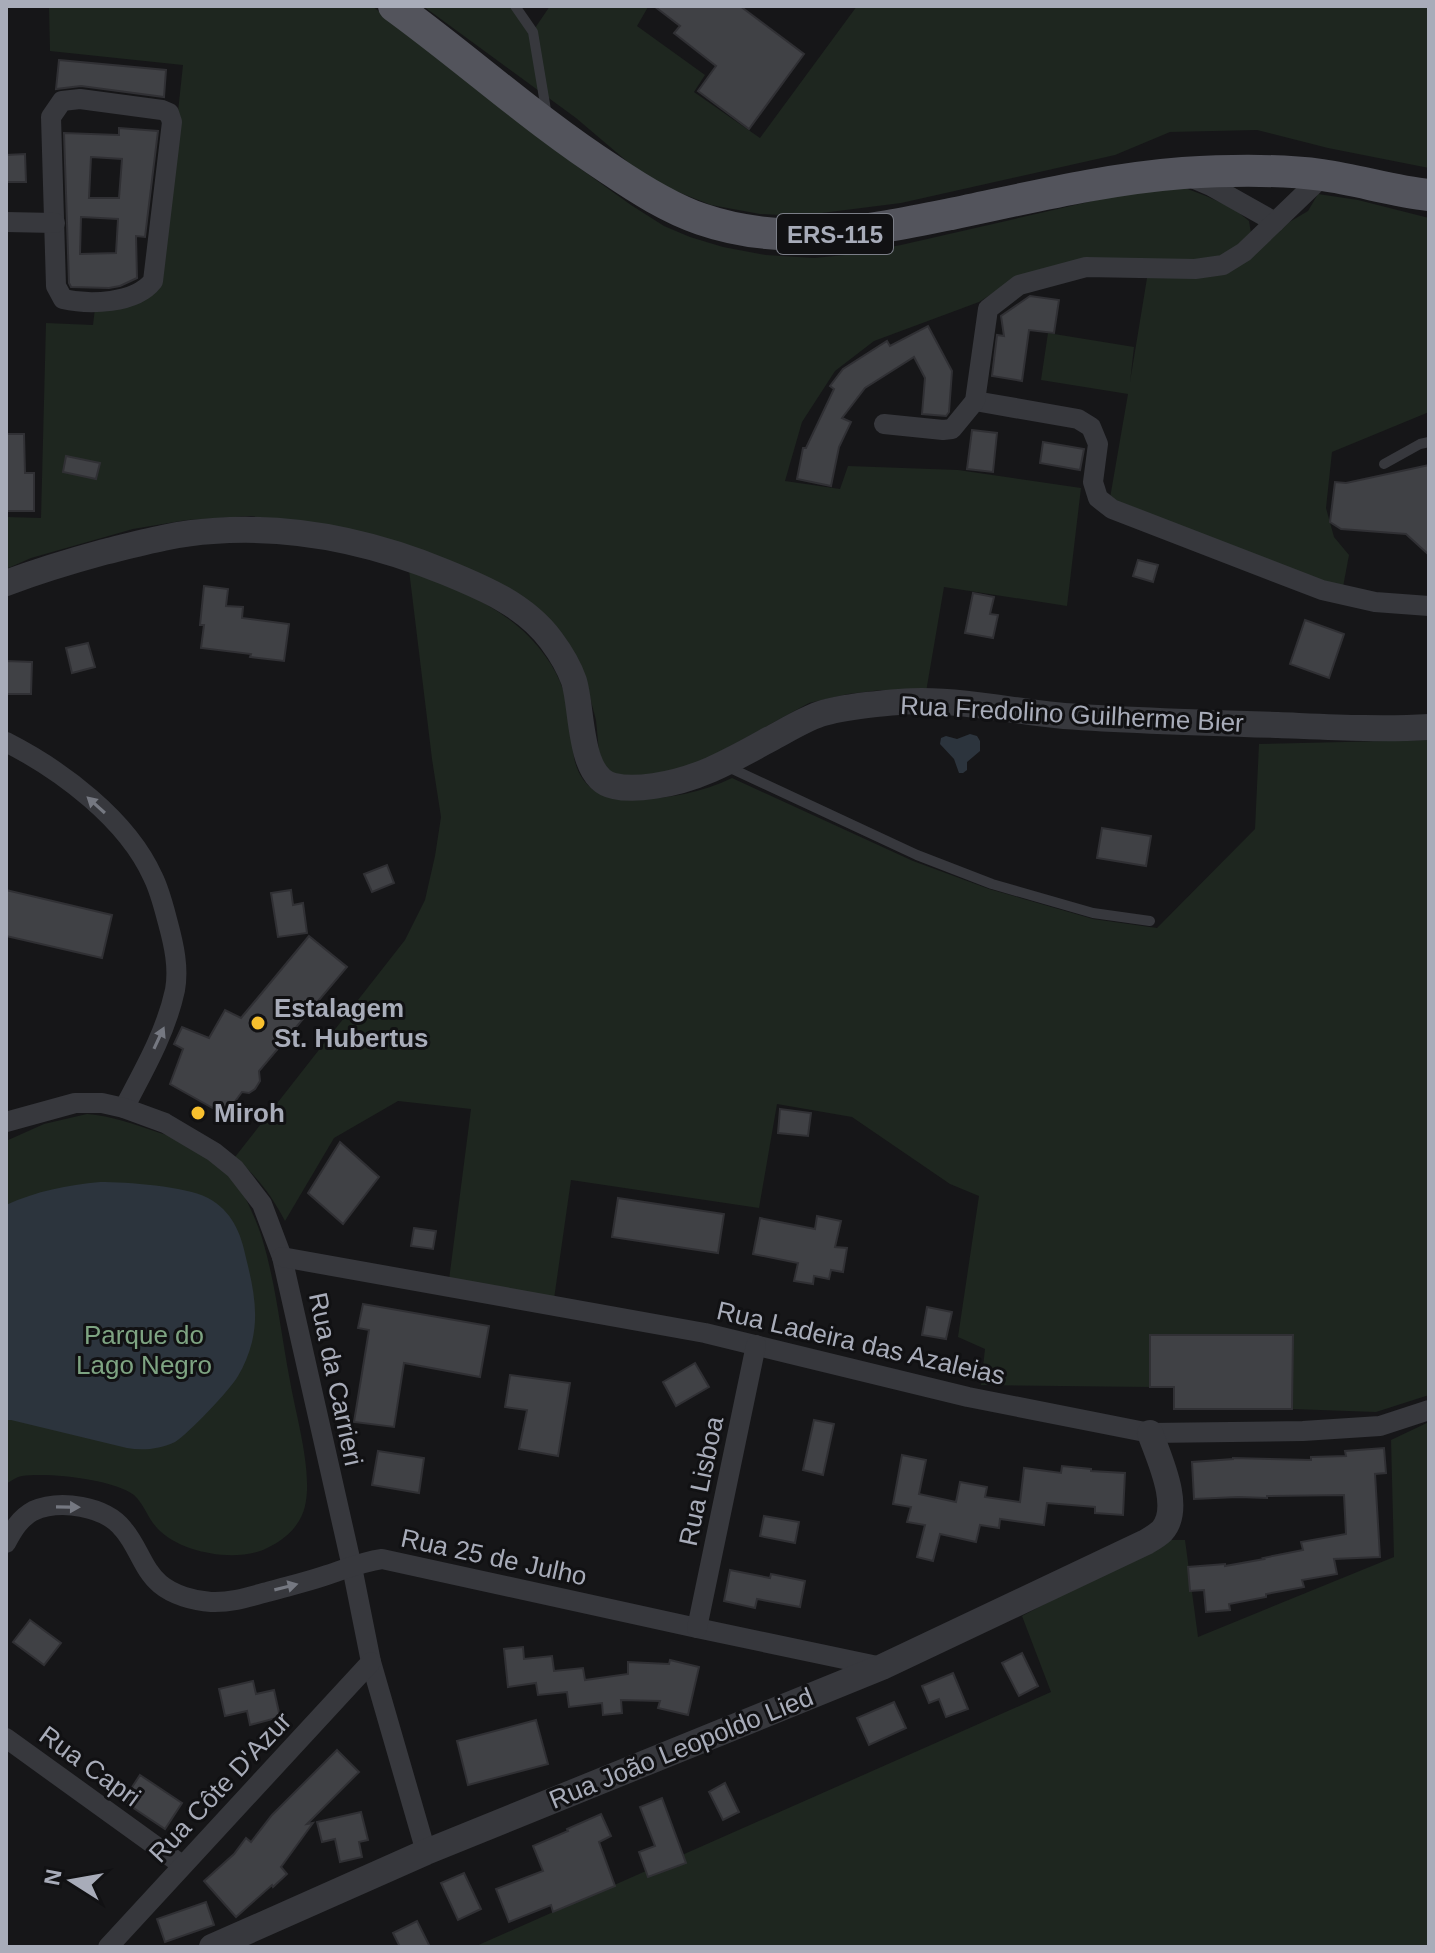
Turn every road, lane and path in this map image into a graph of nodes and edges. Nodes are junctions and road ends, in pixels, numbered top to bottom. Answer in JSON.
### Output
{"nodes":[{"id":1,"x":394,"y":6,"type":"edge"},
{"id":2,"x":515,"y":6,"type":"edge"},
{"id":3,"x":549,"y":126,"type":"junction"},
{"id":4,"x":1182,"y":173,"type":"junction"},
{"id":5,"x":1324,"y":175,"type":"junction"},
{"id":6,"x":1425,"y":195,"type":"edge"},
{"id":7,"x":6,"y":222,"type":"edge"},
{"id":8,"x":1275,"y":222,"type":"junction"},
{"id":9,"x":55,"y":223,"type":"junction"},
{"id":10,"x":975,"y":401,"type":"junction"},
{"id":11,"x":884,"y":424,"type":"dead end"},
{"id":12,"x":1429,"y":442,"type":"edge"},
{"id":13,"x":1384,"y":464,"type":"dead end"},
{"id":14,"x":6,"y":583,"type":"edge"},
{"id":15,"x":1429,"y":606,"type":"edge"},
{"id":16,"x":1429,"y":727,"type":"edge"},
{"id":17,"x":6,"y":742,"type":"edge"},
{"id":18,"x":723,"y":765,"type":"junction"},
{"id":19,"x":1150,"y":921,"type":"dead end"},
{"id":20,"x":124,"y":1108,"type":"junction"},
{"id":21,"x":6,"y":1122,"type":"edge"},
{"id":22,"x":282,"y":1257,"type":"junction"},
{"id":23,"x":756,"y":1345,"type":"junction"},
{"id":24,"x":1429,"y":1410,"type":"edge"},
{"id":25,"x":1150,"y":1433,"type":"junction"},
{"id":26,"x":6,"y":1543,"type":"edge"},
{"id":27,"x":352,"y":1567,"type":"junction"},
{"id":28,"x":697,"y":1628,"type":"junction"},
{"id":29,"x":371,"y":1662,"type":"junction"},
{"id":30,"x":882,"y":1667,"type":"junction"},
{"id":31,"x":6,"y":1738,"type":"edge"},
{"id":32,"x":426,"y":1852,"type":"junction"},
{"id":33,"x":182,"y":1865,"type":"junction"},
{"id":34,"x":108,"y":1947,"type":"edge"},
{"id":35,"x":212,"y":1947,"type":"edge"}],
"edges":[{"from":1,"to":3,"type":"main road","number":"ERS-115"},
{"from":2,"to":3,"type":"lane"},
{"from":3,"to":4,"type":"main road","number":"ERS-115"},
{"from":4,"to":5,"type":"main road","number":"ERS-115"},
{"from":4,"to":8,"type":"street"},
{"from":5,"to":6,"type":"main road","number":"ERS-115"},
{"from":5,"to":8,"type":"street"},
{"from":7,"to":9,"type":"street"},
{"from":8,"to":10,"type":"street"},
{"from":9,"to":9,"type":"street"},
{"from":10,"to":11,"type":"street"},
{"from":10,"to":15,"type":"street"},
{"from":12,"to":13,"type":"lane"},
{"from":14,"to":18,"type":"street","name":"Rua Fredolino Guilherme Bier"},
{"from":16,"to":18,"type":"street","name":"Rua Fredolino Guilherme Bier"},
{"from":20,"to":17,"type":"street","one_way":true},
{"from":18,"to":19,"type":"lane"},
{"from":20,"to":21,"type":"street","name":"Rua da Carrieri"},
{"from":20,"to":22,"type":"street","name":"Rua da Carrieri"},
{"from":22,"to":23,"type":"street","name":"Rua Ladeira das Azaleias"},
{"from":22,"to":27,"type":"street","name":"Rua da Carrieri"},
{"from":23,"to":25,"type":"street","name":"Rua Ladeira das Azaleias"},
{"from":23,"to":28,"type":"street","name":"Rua Lisboa"},
{"from":24,"to":25,"type":"street","name":"Rua Ladeira das Azaleias"},
{"from":25,"to":30,"type":"street","name":"Rua João Leopoldo Lied"},
{"from":26,"to":27,"type":"street","name":"Rua 25 de Julho","one_way":true},
{"from":27,"to":28,"type":"street","name":"Rua 25 de Julho"},
{"from":27,"to":29,"type":"street","name":"Rua da Carrieri"},
{"from":28,"to":30,"type":"street","name":"Rua 25 de Julho"},
{"from":29,"to":32,"type":"street","name":"Rua da Carrieri"},
{"from":29,"to":33,"type":"street","name":"Rua Côte D'Azur"},
{"from":30,"to":32,"type":"street","name":"Rua João Leopoldo Lied"},
{"from":31,"to":33,"type":"street","name":"Rua Capri"},
{"from":32,"to":35,"type":"street","name":"Rua João Leopoldo Lied"},
{"from":33,"to":34,"type":"street","name":"Rua Côte D'Azur"}]}
